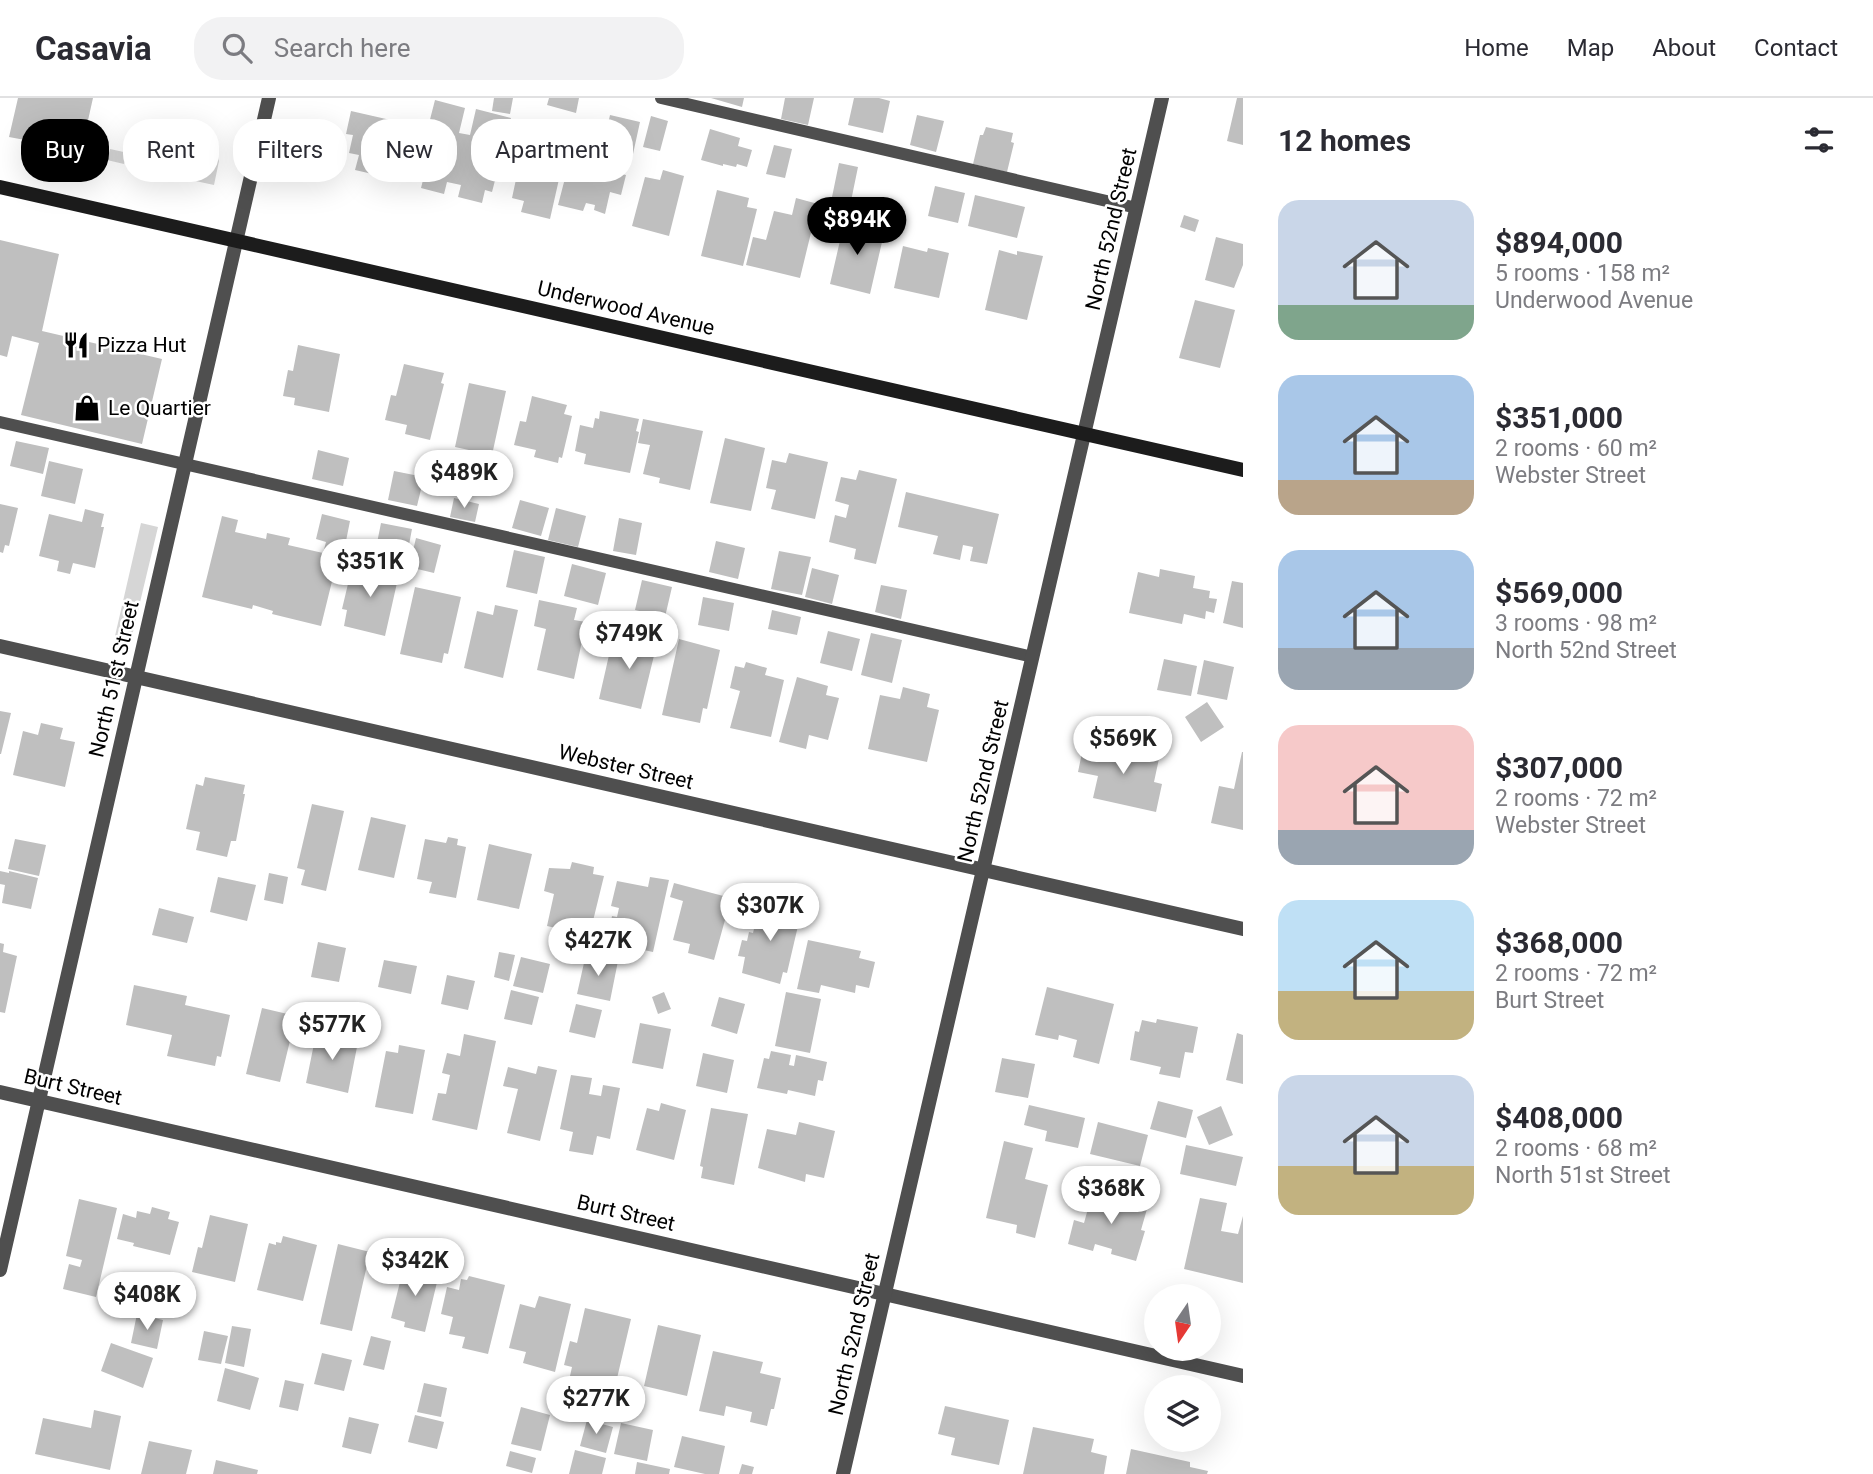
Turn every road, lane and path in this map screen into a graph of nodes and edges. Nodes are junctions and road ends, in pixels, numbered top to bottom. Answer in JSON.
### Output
{"nodes":[{"id":1,"x":268,"y":98,"type":"edge"},
{"id":2,"x":661,"y":98,"type":"edge"},
{"id":3,"x":1162,"y":98,"type":"edge"},
{"id":4,"x":0,"y":187,"type":"edge"},
{"id":5,"x":1137,"y":208,"type":"junction"},
{"id":6,"x":236,"y":240,"type":"junction"},
{"id":7,"x":0,"y":422,"type":"edge"},
{"id":8,"x":1085,"y":434,"type":"junction"},
{"id":9,"x":186,"y":464,"type":"junction"},
{"id":10,"x":1243,"y":470,"type":"edge"},
{"id":11,"x":0,"y":646,"type":"edge"},
{"id":12,"x":1033,"y":657,"type":"junction"},
{"id":13,"x":136,"y":677,"type":"junction"},
{"id":14,"x":984,"y":869,"type":"junction"},
{"id":15,"x":1243,"y":929,"type":"edge"},
{"id":16,"x":0,"y":1092,"type":"edge"},
{"id":17,"x":39,"y":1101,"type":"junction"},
{"id":18,"x":0,"y":1270,"type":"edge"},
{"id":19,"x":885,"y":1293,"type":"junction"},
{"id":20,"x":1243,"y":1376,"type":"edge"},
{"id":21,"x":843,"y":1474,"type":"edge"}],
"edges":[{"from":1,"to":6,"type":"street","name":"North 51st Street"},
{"from":2,"to":5,"type":"lane"},
{"from":3,"to":5,"type":"street","name":"North 52nd Street"},
{"from":4,"to":6,"type":"main road","name":"Underwood Avenue"},
{"from":5,"to":8,"type":"street","name":"North 52nd Street"},
{"from":6,"to":8,"type":"main road","name":"Underwood Avenue"},
{"from":6,"to":9,"type":"street","name":"North 51st Street"},
{"from":7,"to":9,"type":"lane"},
{"from":8,"to":10,"type":"main road","name":"Underwood Avenue"},
{"from":8,"to":12,"type":"street","name":"North 52nd Street"},
{"from":9,"to":12,"type":"lane"},
{"from":9,"to":13,"type":"street","name":"North 51st Street"},
{"from":11,"to":13,"type":"street","name":"Webster Street"},
{"from":12,"to":14,"type":"street","name":"North 52nd Street"},
{"from":13,"to":14,"type":"street","name":"Webster Street"},
{"from":13,"to":17,"type":"street","name":"North 51st Street"},
{"from":14,"to":15,"type":"street","name":"Webster Street"},
{"from":14,"to":19,"type":"street","name":"North 52nd Street"},
{"from":16,"to":17,"type":"street","name":"Burt Street"},
{"from":17,"to":18,"type":"street","name":"North 51st Street"},
{"from":17,"to":19,"type":"street","name":"Burt Street"},
{"from":19,"to":20,"type":"street","name":"Burt Street"},
{"from":19,"to":21,"type":"street","name":"North 52nd Street"}]}
